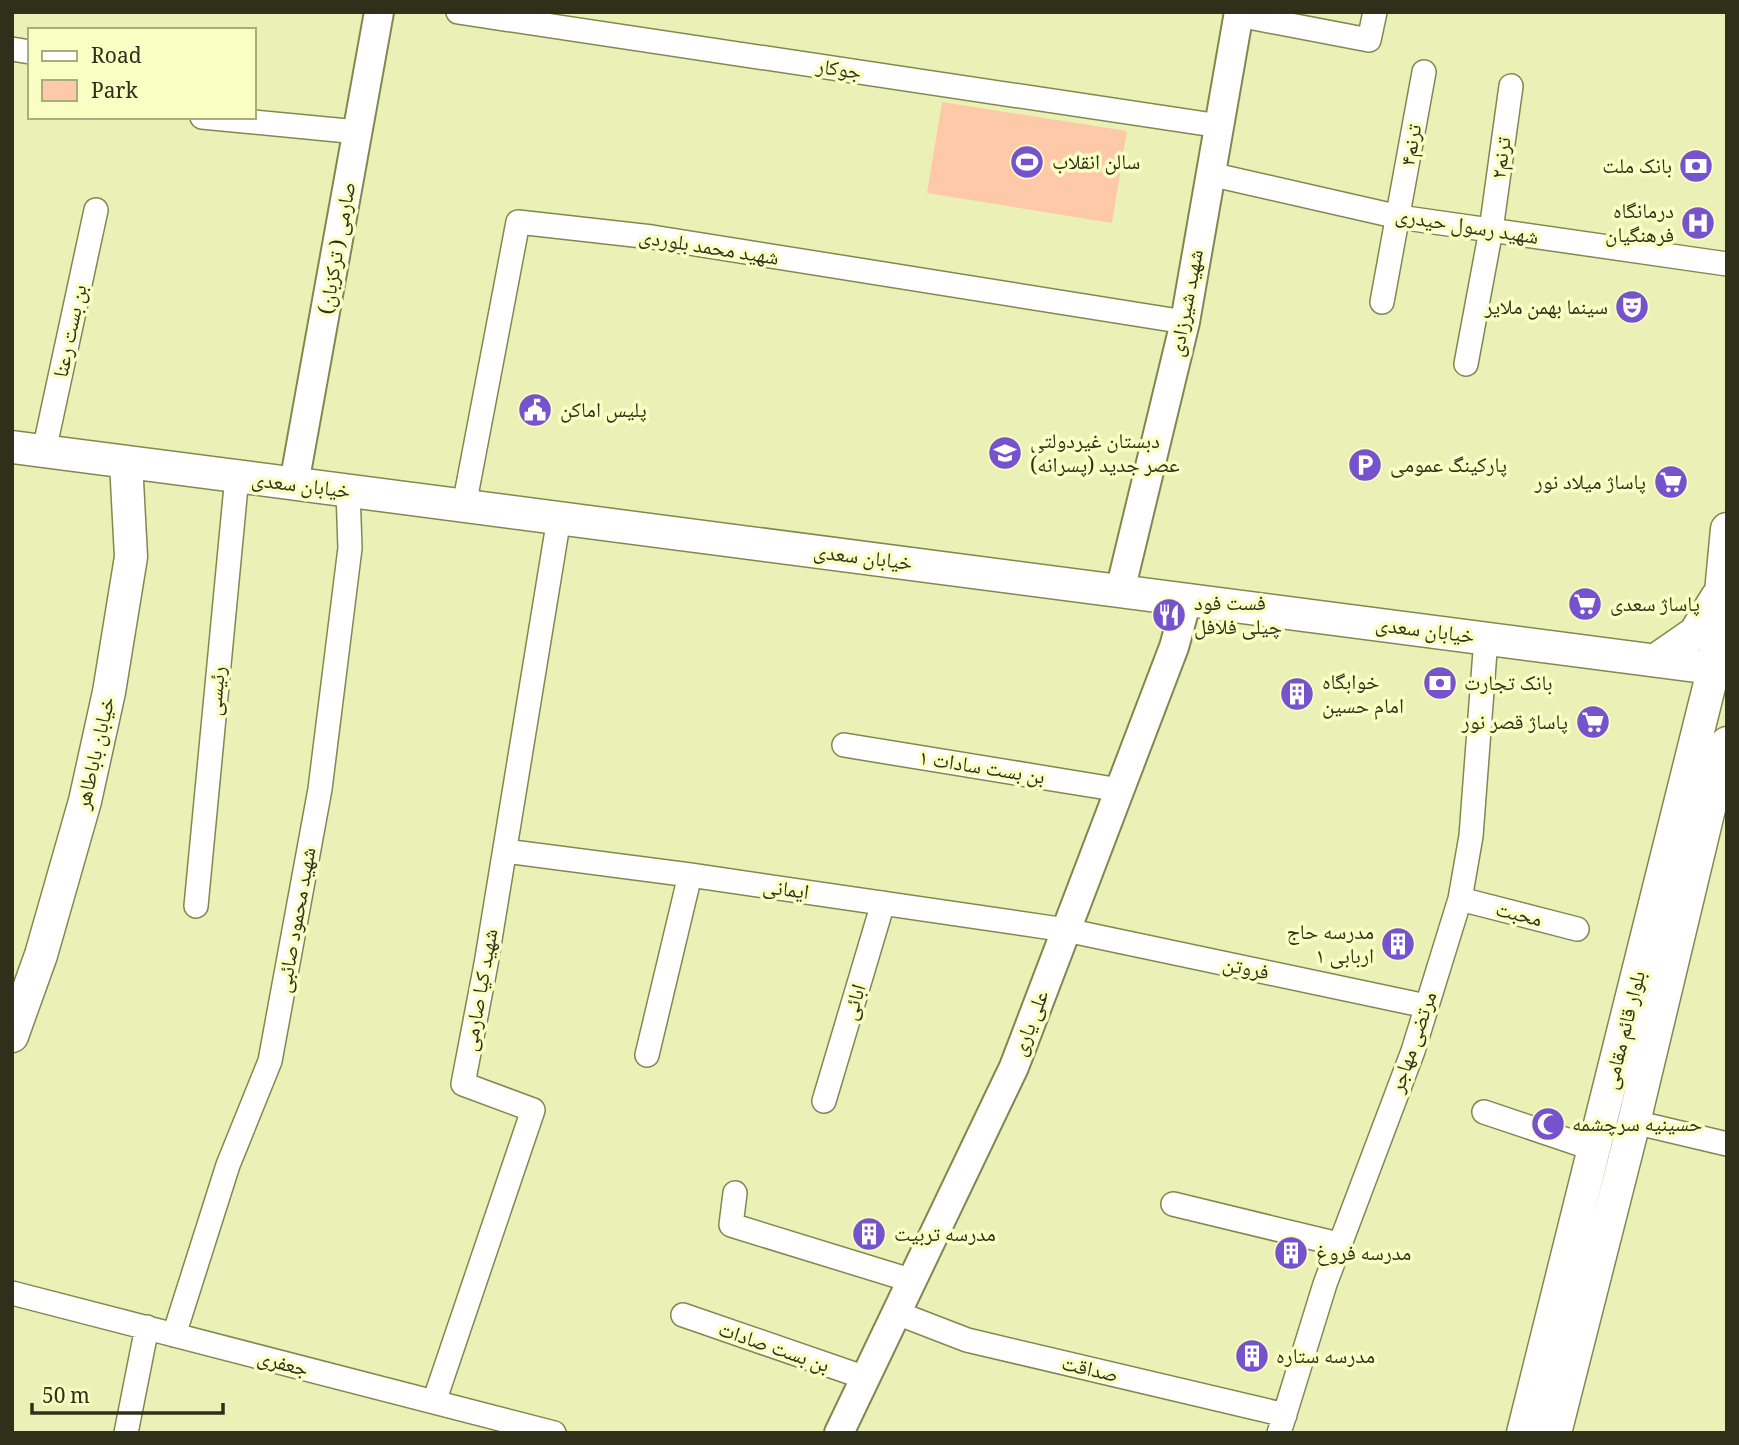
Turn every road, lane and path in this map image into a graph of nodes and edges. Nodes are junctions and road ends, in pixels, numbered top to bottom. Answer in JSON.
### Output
{"nodes":[{"id":1,"x":379,"y":12,"type":"edge"},
{"id":2,"x":458,"y":12,"type":"edge"},
{"id":3,"x":1375,"y":12,"type":"edge"},
{"id":4,"x":1239,"y":14,"type":"edge"},
{"id":5,"x":1424,"y":72,"type":"dead end"},
{"id":6,"x":1511,"y":86,"type":"dead end"},
{"id":7,"x":223,"y":119,"type":"edge"},
{"id":8,"x":1220,"y":127,"type":"junction"},
{"id":9,"x":358,"y":132,"type":"junction"},
{"id":10,"x":1210,"y":174,"type":"junction"},
{"id":11,"x":96,"y":210,"type":"dead end"},
{"id":12,"x":1399,"y":217,"type":"junction"},
{"id":13,"x":1490,"y":230,"type":"junction"},
{"id":14,"x":1727,"y":264,"type":"edge"},
{"id":15,"x":1382,"y":302,"type":"dead end"},
{"id":16,"x":1185,"y":321,"type":"junction"},
{"id":17,"x":1466,"y":364,"type":"dead end"},
{"id":18,"x":12,"y":447,"type":"edge"},
{"id":19,"x":44,"y":451,"type":"junction"},
{"id":20,"x":126,"y":462,"type":"junction"},
{"id":21,"x":237,"y":477,"type":"junction"},
{"id":22,"x":294,"y":484,"type":"junction"},
{"id":23,"x":348,"y":491,"type":"junction"},
{"id":24,"x":464,"y":506,"type":"junction"},
{"id":25,"x":559,"y":518,"type":"junction"},
{"id":26,"x":1727,"y":529,"type":"edge"},
{"id":27,"x":1726,"y":545,"type":"edge"},
{"id":28,"x":1723,"y":587,"type":"junction"},
{"id":29,"x":1121,"y":591,"type":"junction"},
{"id":30,"x":1187,"y":600,"type":"junction"},
{"id":31,"x":1486,"y":638,"type":"junction"},
{"id":32,"x":1656,"y":660,"type":"junction"},
{"id":33,"x":1720,"y":669,"type":"edge"},
{"id":34,"x":1727,"y":743,"type":"edge"},
{"id":35,"x":845,"y":745,"type":"dead end"},
{"id":36,"x":1120,"y":790,"type":"junction"},
{"id":37,"x":505,"y":851,"type":"junction"},
{"id":38,"x":690,"y":875,"type":"junction"},
{"id":39,"x":1460,"y":899,"type":"junction"},
{"id":40,"x":883,"y":903,"type":"junction"},
{"id":41,"x":196,"y":906,"type":"dead end"},
{"id":42,"x":1577,"y":929,"type":"dead end"},
{"id":43,"x":1066,"y":930,"type":"junction"},
{"id":44,"x":1426,"y":1006,"type":"junction"},
{"id":45,"x":12,"y":1036,"type":"edge"},
{"id":46,"x":647,"y":1055,"type":"dead end"},
{"id":47,"x":824,"y":1101,"type":"dead end"},
{"id":48,"x":1484,"y":1112,"type":"dead end"},
{"id":49,"x":1634,"y":1122,"type":"junction"},
{"id":50,"x":1727,"y":1144,"type":"edge"},
{"id":51,"x":1594,"y":1149,"type":"junction"},
{"id":52,"x":735,"y":1193,"type":"dead end"},
{"id":53,"x":1173,"y":1204,"type":"dead end"},
{"id":54,"x":1338,"y":1244,"type":"junction"},
{"id":55,"x":913,"y":1281,"type":"junction"},
{"id":56,"x":12,"y":1293,"type":"edge"},
{"id":57,"x":897,"y":1313,"type":"junction"},
{"id":58,"x":683,"y":1315,"type":"dead end"},
{"id":59,"x":147,"y":1328,"type":"junction"},
{"id":60,"x":174,"y":1335,"type":"junction"},
{"id":61,"x":866,"y":1378,"type":"junction"},
{"id":62,"x":434,"y":1402,"type":"junction"},
{"id":63,"x":1282,"y":1424,"type":"edge"},
{"id":64,"x":1524,"y":1427,"type":"edge"},
{"id":65,"x":1556,"y":1430,"type":"edge"},
{"id":66,"x":126,"y":1433,"type":"edge"},
{"id":67,"x":554,"y":1433,"type":"edge"},
{"id":68,"x":839,"y":1433,"type":"edge"}],
"edges":[{"from":1,"to":9,"type":"street","name":"صارمی ( ترکزبان)"},
{"from":2,"to":8,"type":"street","name":"جوکار"},
{"from":3,"to":4,"type":"street"},
{"from":4,"to":8,"type":"street","name":"شهید شیرزادی"},
{"from":5,"to":12,"type":"street","name":"ترنم۴"},
{"from":6,"to":13,"type":"street","name":"ترنم۲"},
{"from":7,"to":9,"type":"street"},
{"from":8,"to":10,"type":"street","name":"شهید شیرزادی"},
{"from":9,"to":22,"type":"street","name":"صارمی ( ترکزبان)"},
{"from":10,"to":12,"type":"street","name":"شهید رسول حیدری"},
{"from":10,"to":16,"type":"street","name":"شهید شیرزادی"},
{"from":11,"to":19,"type":"street","name":"بن بست رعنا"},
{"from":12,"to":13,"type":"street","name":"شهید رسول حیدری"},
{"from":12,"to":15,"type":"street","name":"ترنم۴"},
{"from":13,"to":14,"type":"street","name":"شهید رسول حیدری"},
{"from":13,"to":17,"type":"street","name":"ترنم۲"},
{"from":16,"to":24,"type":"street","name":"شهید محمد بلوردی"},
{"from":16,"to":29,"type":"street","name":"شهید شیرزادی"},
{"from":18,"to":19,"type":"main road","name":"خیابان سعدی"},
{"from":19,"to":20,"type":"main road","name":"خیابان سعدی"},
{"from":20,"to":21,"type":"main road","name":"خیابان سعدی"},
{"from":20,"to":45,"type":"main road","name":"خیابان باباطاهر"},
{"from":21,"to":22,"type":"main road","name":"خیابان سعدی"},
{"from":21,"to":41,"type":"street","name":"رئیسی"},
{"from":22,"to":23,"type":"main road","name":"خیابان سعدی"},
{"from":23,"to":24,"type":"main road","name":"خیابان سعدی"},
{"from":23,"to":60,"type":"street","name":"شهید محمود صائبی"},
{"from":24,"to":25,"type":"main road","name":"خیابان سعدی"},
{"from":25,"to":29,"type":"main road","name":"خیابان سعدی"},
{"from":25,"to":37,"type":"street","name":"شهید کیا صارمی"},
{"from":26,"to":27,"type":"main road","name":"بلوار قائم مقامی"},
{"from":27,"to":28,"type":"main road","name":"بلوار قائم مقامی"},
{"from":28,"to":32,"type":"main road"},
{"from":28,"to":33,"type":"main road","name":"بلوار قائم مقامی"},
{"from":29,"to":30,"type":"main road","name":"خیابان سعدی"},
{"from":30,"to":31,"type":"main road","name":"خیابان سعدی"},
{"from":30,"to":36,"type":"street","name":"علی یاری"},
{"from":31,"to":32,"type":"main road","name":"خیابان سعدی"},
{"from":31,"to":39,"type":"street","name":"مرتضی مهاجر"},
{"from":32,"to":33,"type":"main road","name":"خیابان سعدی"},
{"from":33,"to":51,"type":"main road","name":"بلوار قائم مقامی"},
{"from":34,"to":49,"type":"main road","name":"بلوار قائم مقامی"},
{"from":35,"to":36,"type":"street","name":"بن بست سادات ۱"},
{"from":36,"to":43,"type":"street","name":"علی یاری"},
{"from":37,"to":38,"type":"street","name":"ایمانی"},
{"from":37,"to":62,"type":"street","name":"شهید کیا صارمی"},
{"from":38,"to":40,"type":"street","name":"ایمانی"},
{"from":38,"to":46,"type":"street"},
{"from":39,"to":42,"type":"street","name":"محبت"},
{"from":39,"to":44,"type":"street","name":"مرتضی مهاجر"},
{"from":40,"to":43,"type":"street","name":"ایمانی"},
{"from":40,"to":47,"type":"street","name":"ابائی"},
{"from":43,"to":44,"type":"street","name":"فروتن"},
{"from":43,"to":55,"type":"street","name":"علی یاری"},
{"from":44,"to":54,"type":"street","name":"مرتضی مهاجر"},
{"from":48,"to":51,"type":"street"},
{"from":49,"to":50,"type":"street"},
{"from":49,"to":65,"type":"main road","name":"بلوار قائم مقامی"},
{"from":51,"to":64,"type":"main road","name":"بلوار قائم مقامی"},
{"from":52,"to":55,"type":"street"},
{"from":53,"to":54,"type":"street"},
{"from":54,"to":63,"type":"street","name":"مرتضی مهاجر"},
{"from":55,"to":57,"type":"street","name":"علی یاری"},
{"from":56,"to":59,"type":"street","name":"جعفری"},
{"from":57,"to":61,"type":"street","name":"علی یاری"},
{"from":57,"to":63,"type":"street","name":"صداقت"},
{"from":58,"to":61,"type":"street","name":"بن بست صادات"},
{"from":59,"to":60,"type":"street","name":"جعفری"},
{"from":59,"to":66,"type":"street"},
{"from":60,"to":62,"type":"street","name":"جعفری"},
{"from":61,"to":68,"type":"street","name":"علی یاری"},
{"from":62,"to":67,"type":"street","name":"جعفری"},
{"from":64,"to":65,"type":"main road"}]}
